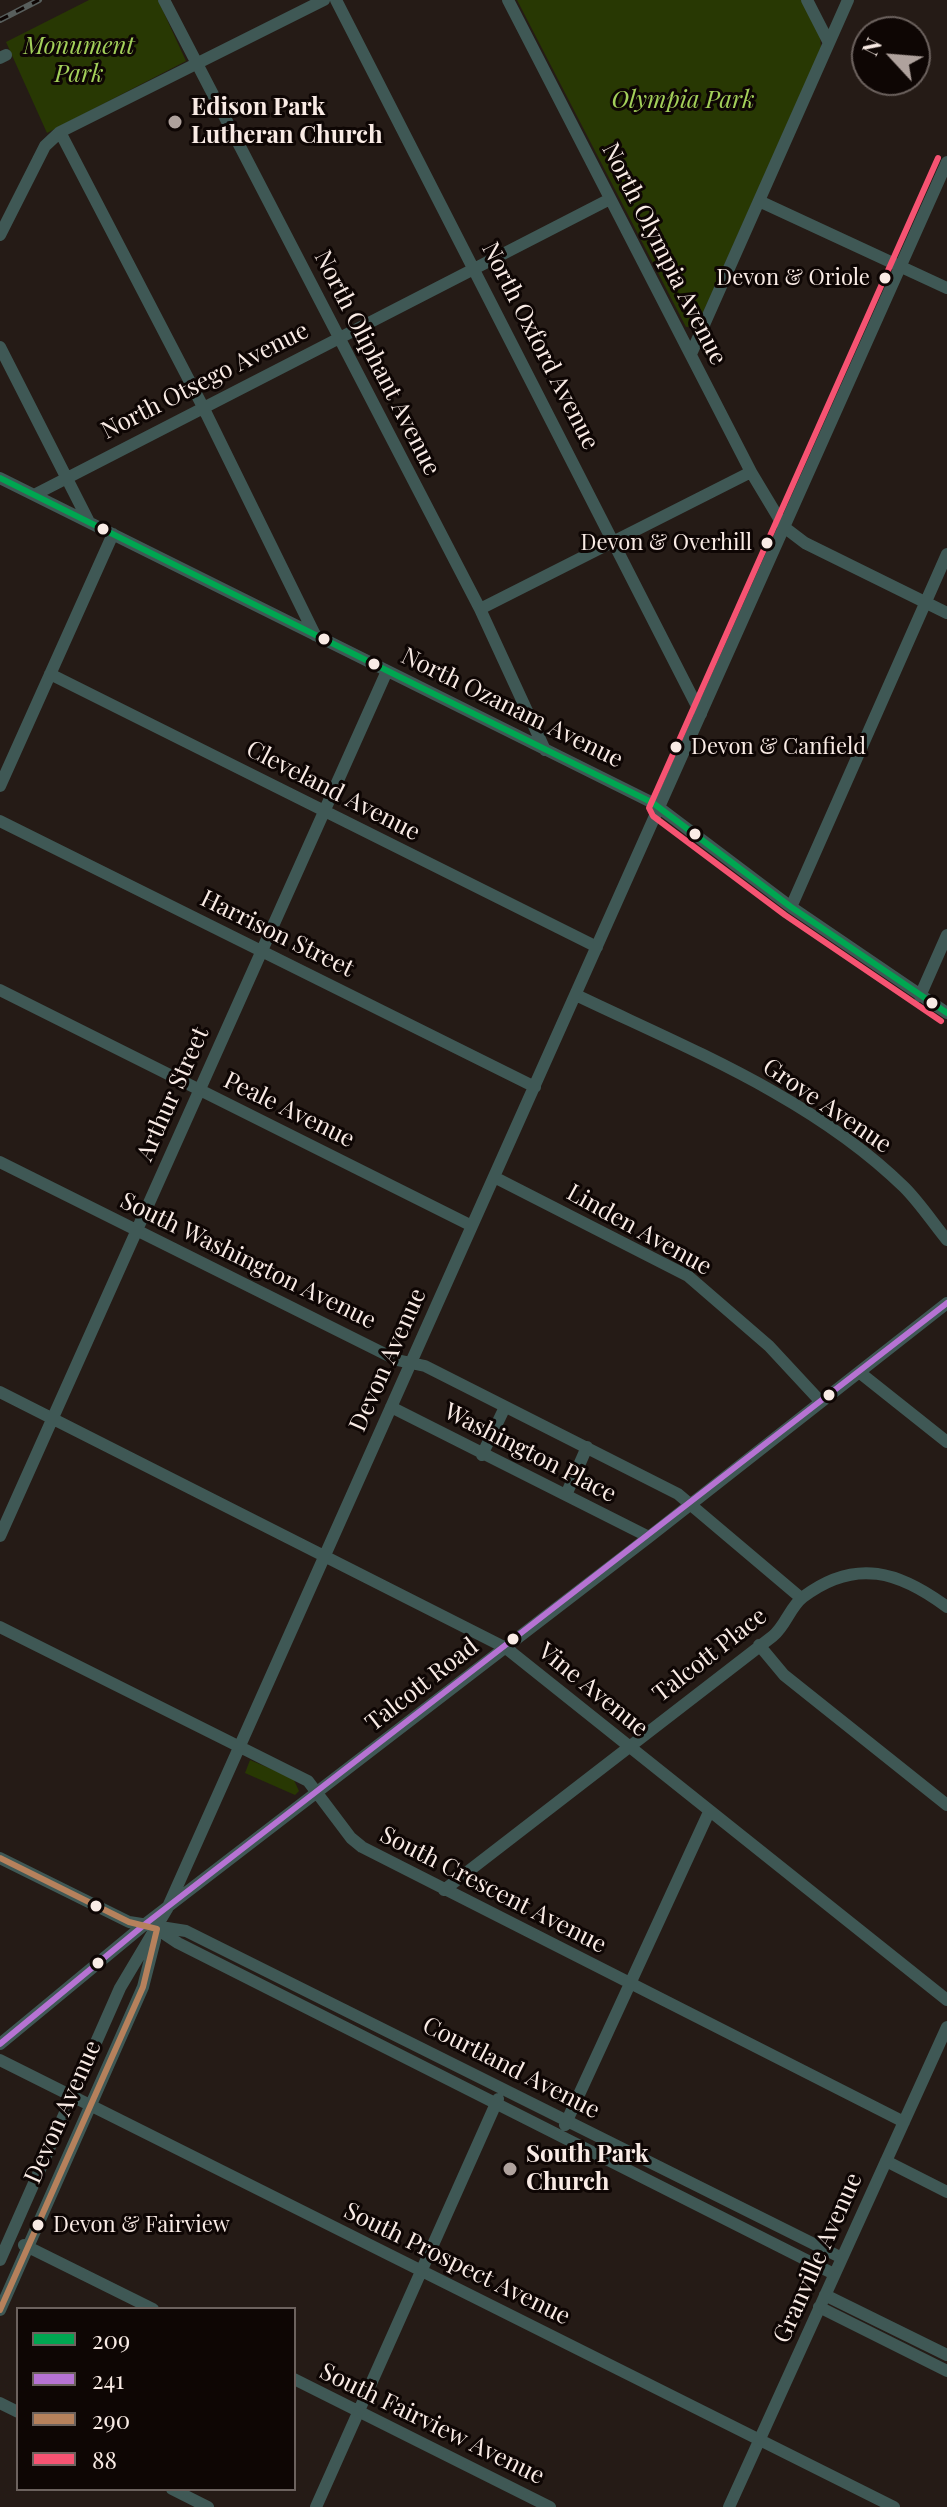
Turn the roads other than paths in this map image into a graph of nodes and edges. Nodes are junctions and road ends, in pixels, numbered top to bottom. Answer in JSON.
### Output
{"nodes":[{"id":1,"x":164,"y":0,"type":"edge"},
{"id":2,"x":324,"y":0,"type":"edge"},
{"id":3,"x":336,"y":0,"type":"edge"},
{"id":4,"x":508,"y":0,"type":"edge"},
{"id":5,"x":807,"y":0,"type":"edge"},
{"id":6,"x":848,"y":0,"type":"edge"},
{"id":7,"x":829,"y":43,"type":"junction"},
{"id":8,"x":197,"y":65,"type":"junction"},
{"id":9,"x":60,"y":132,"type":"junction"},
{"id":10,"x":947,"y":162,"type":"edge"},
{"id":11,"x":610,"y":199,"type":"junction"},
{"id":12,"x":759,"y":201,"type":"junction"},
{"id":13,"x":0,"y":235,"type":"edge"},
{"id":14,"x":901,"y":265,"type":"junction"},
{"id":15,"x":474,"y":268,"type":"junction"},
{"id":16,"x":947,"y":288,"type":"edge"},
{"id":17,"x":339,"y":337,"type":"junction"},
{"id":18,"x":0,"y":347,"type":"edge"},
{"id":19,"x":691,"y":354,"type":"junction"},
{"id":20,"x":203,"y":407,"type":"junction"},
{"id":21,"x":751,"y":472,"type":"junction"},
{"id":22,"x":66,"y":477,"type":"junction"},
{"id":23,"x":0,"y":478,"type":"edge"},
{"id":24,"x":34,"y":495,"type":"junction"},
{"id":25,"x":89,"y":522,"type":"junction"},
{"id":26,"x":784,"y":527,"type":"junction"},
{"id":27,"x":113,"y":534,"type":"junction"},
{"id":28,"x":615,"y":540,"type":"junction"},
{"id":29,"x":947,"y":554,"type":"edge"},
{"id":30,"x":926,"y":602,"type":"junction"},
{"id":31,"x":480,"y":609,"type":"junction"},
{"id":32,"x":947,"y":613,"type":"edge"},
{"id":33,"x":315,"y":635,"type":"junction"},
{"id":34,"x":387,"y":671,"type":"junction"},
{"id":35,"x":50,"y":674,"type":"junction"},
{"id":36,"x":701,"y":714,"type":"junction"},
{"id":37,"x":545,"y":750,"type":"junction"},
{"id":38,"x":0,"y":786,"type":"edge"},
{"id":39,"x":659,"y":808,"type":"junction"},
{"id":40,"x":324,"y":811,"type":"junction"},
{"id":41,"x":0,"y":821,"type":"edge"},
{"id":42,"x":791,"y":907,"type":"junction"},
{"id":43,"x":947,"y":935,"type":"edge"},
{"id":44,"x":597,"y":947,"type":"junction"},
{"id":45,"x":261,"y":951,"type":"junction"},
{"id":46,"x":0,"y":990,"type":"edge"},
{"id":47,"x":576,"y":995,"type":"junction"},
{"id":48,"x":920,"y":996,"type":"junction"},
{"id":49,"x":947,"y":1013,"type":"edge"},
{"id":50,"x":535,"y":1087,"type":"junction"},
{"id":51,"x":199,"y":1090,"type":"junction"},
{"id":52,"x":0,"y":1162,"type":"edge"},
{"id":53,"x":494,"y":1177,"type":"junction"},
{"id":54,"x":472,"y":1226,"type":"junction"},
{"id":55,"x":137,"y":1230,"type":"junction"},
{"id":56,"x":947,"y":1240,"type":"edge"},
{"id":57,"x":947,"y":1303,"type":"edge"},
{"id":58,"x":411,"y":1362,"type":"junction"},
{"id":59,"x":859,"y":1372,"type":"junction"},
{"id":60,"x":0,"y":1392,"type":"edge"},
{"id":61,"x":821,"y":1402,"type":"junction"},
{"id":62,"x":391,"y":1407,"type":"junction"},
{"id":63,"x":505,"y":1407,"type":"junction"},
{"id":64,"x":52,"y":1418,"type":"junction"},
{"id":65,"x":947,"y":1442,"type":"edge"},
{"id":66,"x":587,"y":1447,"type":"junction"},
{"id":67,"x":482,"y":1455,"type":"junction"},
{"id":68,"x":566,"y":1495,"type":"junction"},
{"id":69,"x":690,"y":1504,"type":"junction"},
{"id":70,"x":0,"y":1536,"type":"edge"},
{"id":71,"x":649,"y":1537,"type":"junction"},
{"id":72,"x":326,"y":1554,"type":"junction"},
{"id":73,"x":801,"y":1598,"type":"junction"},
{"id":74,"x":947,"y":1607,"type":"edge"},
{"id":75,"x":0,"y":1627,"type":"edge"},
{"id":76,"x":759,"y":1645,"type":"junction"},
{"id":77,"x":506,"y":1648,"type":"junction"},
{"id":78,"x":239,"y":1746,"type":"junction"},
{"id":79,"x":628,"y":1747,"type":"junction"},
{"id":80,"x":317,"y":1794,"type":"junction"},
{"id":81,"x":947,"y":1805,"type":"edge"},
{"id":82,"x":709,"y":1812,"type":"junction"},
{"id":83,"x":0,"y":1858,"type":"edge"},
{"id":84,"x":444,"y":1890,"type":"junction"},
{"id":85,"x":167,"y":1909,"type":"junction"},
{"id":86,"x":144,"y":1925,"type":"junction"},
{"id":87,"x":157,"y":1929,"type":"junction"},
{"id":88,"x":629,"y":1985,"type":"junction"},
{"id":89,"x":947,"y":2000,"type":"edge"},
{"id":90,"x":947,"y":2027,"type":"edge"},
{"id":91,"x":0,"y":2044,"type":"edge"},
{"id":92,"x":0,"y":2060,"type":"edge"},
{"id":93,"x":502,"y":2089,"type":"junction"},
{"id":94,"x":72,"y":2097,"type":"junction"},
{"id":95,"x":496,"y":2104,"type":"junction"},
{"id":96,"x":90,"y":2106,"type":"junction"},
{"id":97,"x":567,"y":2121,"type":"junction"},
{"id":98,"x":904,"y":2122,"type":"junction"},
{"id":99,"x":560,"y":2136,"type":"junction"},
{"id":100,"x":886,"y":2161,"type":"junction"},
{"id":101,"x":947,"y":2192,"type":"edge"},
{"id":102,"x":10,"y":2238,"type":"junction"},
{"id":103,"x":28,"y":2247,"type":"junction"},
{"id":104,"x":842,"y":2258,"type":"junction"},
{"id":105,"x":0,"y":2260,"type":"edge"},
{"id":106,"x":421,"y":2271,"type":"junction"},
{"id":107,"x":834,"y":2274,"type":"junction"},
{"id":108,"x":822,"y":2301,"type":"junction"},
{"id":109,"x":149,"y":2307,"type":"edge"},
{"id":110,"x":0,"y":2310,"type":"edge"},
{"id":111,"x":947,"y":2355,"type":"edge"},
{"id":112,"x":947,"y":2371,"type":"edge"},
{"id":113,"x":296,"y":2380,"type":"edge"},
{"id":114,"x":359,"y":2412,"type":"junction"},
{"id":115,"x":759,"y":2440,"type":"junction"},
{"id":116,"x":176,"y":2491,"type":"edge"},
{"id":117,"x":208,"y":2507,"type":"edge"},
{"id":118,"x":316,"y":2507,"type":"edge"},
{"id":119,"x":550,"y":2507,"type":"edge"},
{"id":120,"x":729,"y":2507,"type":"edge"},
{"id":121,"x":894,"y":2507,"type":"edge"}],
"edges":[{"from":1,"to":8,"type":"street","name":"North Oliphant Avenue"},
{"from":2,"to":8,"type":"street"},
{"from":3,"to":15,"type":"street","name":"North Oxford Avenue"},
{"from":4,"to":11,"type":"street","name":"North Olympia Avenue"},
{"from":5,"to":7,"type":"street"},
{"from":6,"to":7,"type":"street"},
{"from":7,"to":12,"type":"street"},
{"from":8,"to":9,"type":"street"},
{"from":8,"to":17,"type":"street","name":"North Oliphant Avenue"},
{"from":9,"to":13,"type":"street"},
{"from":9,"to":20,"type":"street"},
{"from":10,"to":14,"type":"street","name":"Devon Avenue"},
{"from":11,"to":15,"type":"street","name":"North Otsego Avenue"},
{"from":11,"to":19,"type":"street","name":"North Olympia Avenue"},
{"from":12,"to":14,"type":"street"},
{"from":12,"to":19,"type":"street"},
{"from":14,"to":16,"type":"street"},
{"from":14,"to":26,"type":"street","name":"Devon Avenue"},
{"from":15,"to":17,"type":"street","name":"North Otsego Avenue"},
{"from":15,"to":28,"type":"street","name":"North Oxford Avenue"},
{"from":17,"to":20,"type":"street","name":"North Otsego Avenue"},
{"from":17,"to":31,"type":"street","name":"North Oliphant Avenue"},
{"from":18,"to":22,"type":"street"},
{"from":19,"to":21,"type":"street","name":"North Olympia Avenue"},
{"from":20,"to":22,"type":"street","name":"North Otsego Avenue"},
{"from":20,"to":33,"type":"street"},
{"from":21,"to":26,"type":"street","name":"North Olympia Avenue"},
{"from":21,"to":28,"type":"street"},
{"from":22,"to":24,"type":"street","name":"North Otsego Avenue"},
{"from":22,"to":25,"type":"street"},
{"from":23,"to":24,"type":"street","name":"North Ozanam Avenue"},
{"from":24,"to":25,"type":"street","name":"North Ozanam Avenue"},
{"from":25,"to":27,"type":"street","name":"North Ozanam Avenue"},
{"from":26,"to":30,"type":"street"},
{"from":26,"to":36,"type":"street","name":"Devon Avenue"},
{"from":27,"to":33,"type":"street","name":"North Ozanam Avenue"},
{"from":27,"to":35,"type":"street"},
{"from":28,"to":31,"type":"street"},
{"from":28,"to":36,"type":"street","name":"North Oxford Avenue"},
{"from":29,"to":30,"type":"street"},
{"from":30,"to":32,"type":"street"},
{"from":30,"to":42,"type":"street"},
{"from":31,"to":37,"type":"street","name":"North Oliphant Avenue"},
{"from":33,"to":34,"type":"street","name":"North Ozanam Avenue"},
{"from":34,"to":37,"type":"street","name":"North Ozanam Avenue"},
{"from":34,"to":40,"type":"street","name":"Arthur Street"},
{"from":35,"to":38,"type":"street"},
{"from":35,"to":40,"type":"street","name":"Cleveland Avenue"},
{"from":36,"to":39,"type":"street","name":"Devon Avenue"},
{"from":37,"to":39,"type":"street","name":"North Ozanam Avenue"},
{"from":39,"to":42,"type":"street","name":"North Ozanam Avenue"},
{"from":39,"to":44,"type":"street","name":"Devon Avenue"},
{"from":40,"to":44,"type":"street","name":"Cleveland Avenue"},
{"from":40,"to":45,"type":"street","name":"Arthur Street"},
{"from":41,"to":45,"type":"street","name":"Harrison Street"},
{"from":42,"to":48,"type":"street","name":"North Ozanam Avenue"},
{"from":43,"to":48,"type":"street"},
{"from":44,"to":47,"type":"street","name":"Devon Avenue"},
{"from":45,"to":50,"type":"street","name":"Harrison Street"},
{"from":45,"to":51,"type":"street","name":"Arthur Street"},
{"from":46,"to":51,"type":"street","name":"Peale Avenue"},
{"from":47,"to":50,"type":"street","name":"Devon Avenue"},
{"from":47,"to":56,"type":"street","name":"Grove Avenue"},
{"from":48,"to":49,"type":"street","name":"North Ozanam Avenue"},
{"from":50,"to":53,"type":"street","name":"Devon Avenue"},
{"from":51,"to":54,"type":"street","name":"Peale Avenue"},
{"from":51,"to":55,"type":"street","name":"Arthur Street"},
{"from":52,"to":55,"type":"street","name":"South Washington Avenue"},
{"from":53,"to":54,"type":"street","name":"Devon Avenue"},
{"from":53,"to":61,"type":"street","name":"Linden Avenue"},
{"from":54,"to":58,"type":"street","name":"Devon Avenue"},
{"from":55,"to":58,"type":"street","name":"South Washington Avenue"},
{"from":55,"to":64,"type":"street","name":"Arthur Street"},
{"from":57,"to":59,"type":"street","name":"Talcott Road"},
{"from":58,"to":62,"type":"street","name":"Devon Avenue"},
{"from":58,"to":63,"type":"street","name":"South Washington Avenue"},
{"from":59,"to":61,"type":"street","name":"Talcott Road"},
{"from":59,"to":65,"type":"street"},
{"from":60,"to":64,"type":"street","name":"Vine Avenue"},
{"from":61,"to":69,"type":"street","name":"Talcott Road"},
{"from":62,"to":67,"type":"street","name":"Washington Place"},
{"from":62,"to":72,"type":"street","name":"Devon Avenue"},
{"from":63,"to":66,"type":"street","name":"South Washington Avenue"},
{"from":63,"to":67,"type":"street"},
{"from":64,"to":70,"type":"street","name":"Arthur Street"},
{"from":64,"to":72,"type":"street","name":"Vine Avenue"},
{"from":66,"to":68,"type":"street"},
{"from":66,"to":69,"type":"street","name":"South Washington Avenue"},
{"from":67,"to":68,"type":"street","name":"Washington Place"},
{"from":68,"to":71,"type":"street","name":"Washington Place"},
{"from":69,"to":71,"type":"street","name":"Talcott Road"},
{"from":69,"to":73,"type":"street","name":"South Washington Avenue"},
{"from":71,"to":77,"type":"street","name":"Talcott Road"},
{"from":72,"to":77,"type":"street","name":"Vine Avenue"},
{"from":72,"to":78,"type":"street","name":"Devon Avenue"},
{"from":73,"to":74,"type":"street"},
{"from":73,"to":76,"type":"street","name":"Talcott Place"},
{"from":75,"to":78,"type":"street","name":"South Crescent Avenue"},
{"from":76,"to":79,"type":"street","name":"Talcott Place"},
{"from":76,"to":81,"type":"street"},
{"from":77,"to":79,"type":"street","name":"Vine Avenue"},
{"from":77,"to":80,"type":"street","name":"Talcott Road"},
{"from":78,"to":80,"type":"street","name":"South Crescent Avenue"},
{"from":78,"to":85,"type":"street","name":"Devon Avenue"},
{"from":79,"to":82,"type":"street","name":"Vine Avenue"},
{"from":79,"to":84,"type":"street","name":"Talcott Place"},
{"from":80,"to":84,"type":"street","name":"South Crescent Avenue"},
{"from":80,"to":85,"type":"street","name":"Talcott Road"},
{"from":82,"to":88,"type":"street"},
{"from":82,"to":89,"type":"street","name":"Vine Avenue"},
{"from":83,"to":86,"type":"street","name":"Courtland Avenue"},
{"from":84,"to":88,"type":"street","name":"South Crescent Avenue"},
{"from":85,"to":86,"type":"street","name":"Talcott Road"},
{"from":85,"to":87,"type":"street","name":"Devon Avenue"},
{"from":86,"to":87,"type":"street","name":"Courtland Avenue"},
{"from":86,"to":91,"type":"street","name":"Talcott Road"},
{"from":87,"to":93,"type":"street","name":"Courtland Avenue"},
{"from":87,"to":94,"type":"street","name":"Devon Avenue"},
{"from":87,"to":95,"type":"street","name":"Courtland Avenue"},
{"from":87,"to":96,"type":"street","name":"Devon Avenue"},
{"from":88,"to":97,"type":"street"},
{"from":88,"to":98,"type":"street","name":"South Crescent Avenue"},
{"from":90,"to":98,"type":"street","name":"Granville Avenue"},
{"from":92,"to":94,"type":"street","name":"South Prospect Avenue"},
{"from":93,"to":95,"type":"street"},
{"from":93,"to":97,"type":"street","name":"Courtland Avenue"},
{"from":94,"to":96,"type":"street","name":"South Prospect Avenue"},
{"from":94,"to":102,"type":"street","name":"Devon Avenue"},
{"from":95,"to":99,"type":"street","name":"Courtland Avenue"},
{"from":95,"to":106,"type":"street"},
{"from":96,"to":103,"type":"street","name":"Devon Avenue"},
{"from":96,"to":106,"type":"street","name":"South Prospect Avenue"},
{"from":97,"to":99,"type":"street"},
{"from":97,"to":104,"type":"street","name":"Courtland Avenue"},
{"from":98,"to":100,"type":"street","name":"Granville Avenue"},
{"from":99,"to":107,"type":"street","name":"Courtland Avenue"},
{"from":100,"to":101,"type":"street"},
{"from":100,"to":104,"type":"street","name":"Granville Avenue"},
{"from":102,"to":103,"type":"street"},
{"from":102,"to":105,"type":"street","name":"Devon Avenue"},
{"from":103,"to":109,"type":"street"},
{"from":103,"to":110,"type":"street","name":"Devon Avenue"},
{"from":104,"to":107,"type":"street","name":"Granville Avenue"},
{"from":106,"to":114,"type":"street"},
{"from":106,"to":115,"type":"street","name":"South Prospect Avenue"},
{"from":107,"to":108,"type":"street","name":"Granville Avenue"},
{"from":108,"to":111,"type":"street"},
{"from":108,"to":112,"type":"street"},
{"from":108,"to":115,"type":"street","name":"Granville Avenue"},
{"from":113,"to":114,"type":"street","name":"South Fairview Avenue"},
{"from":114,"to":118,"type":"street"},
{"from":114,"to":119,"type":"street","name":"South Fairview Avenue"},
{"from":115,"to":120,"type":"street","name":"Granville Avenue"},
{"from":115,"to":121,"type":"street","name":"South Prospect Avenue"},
{"from":116,"to":117,"type":"street"}]}
